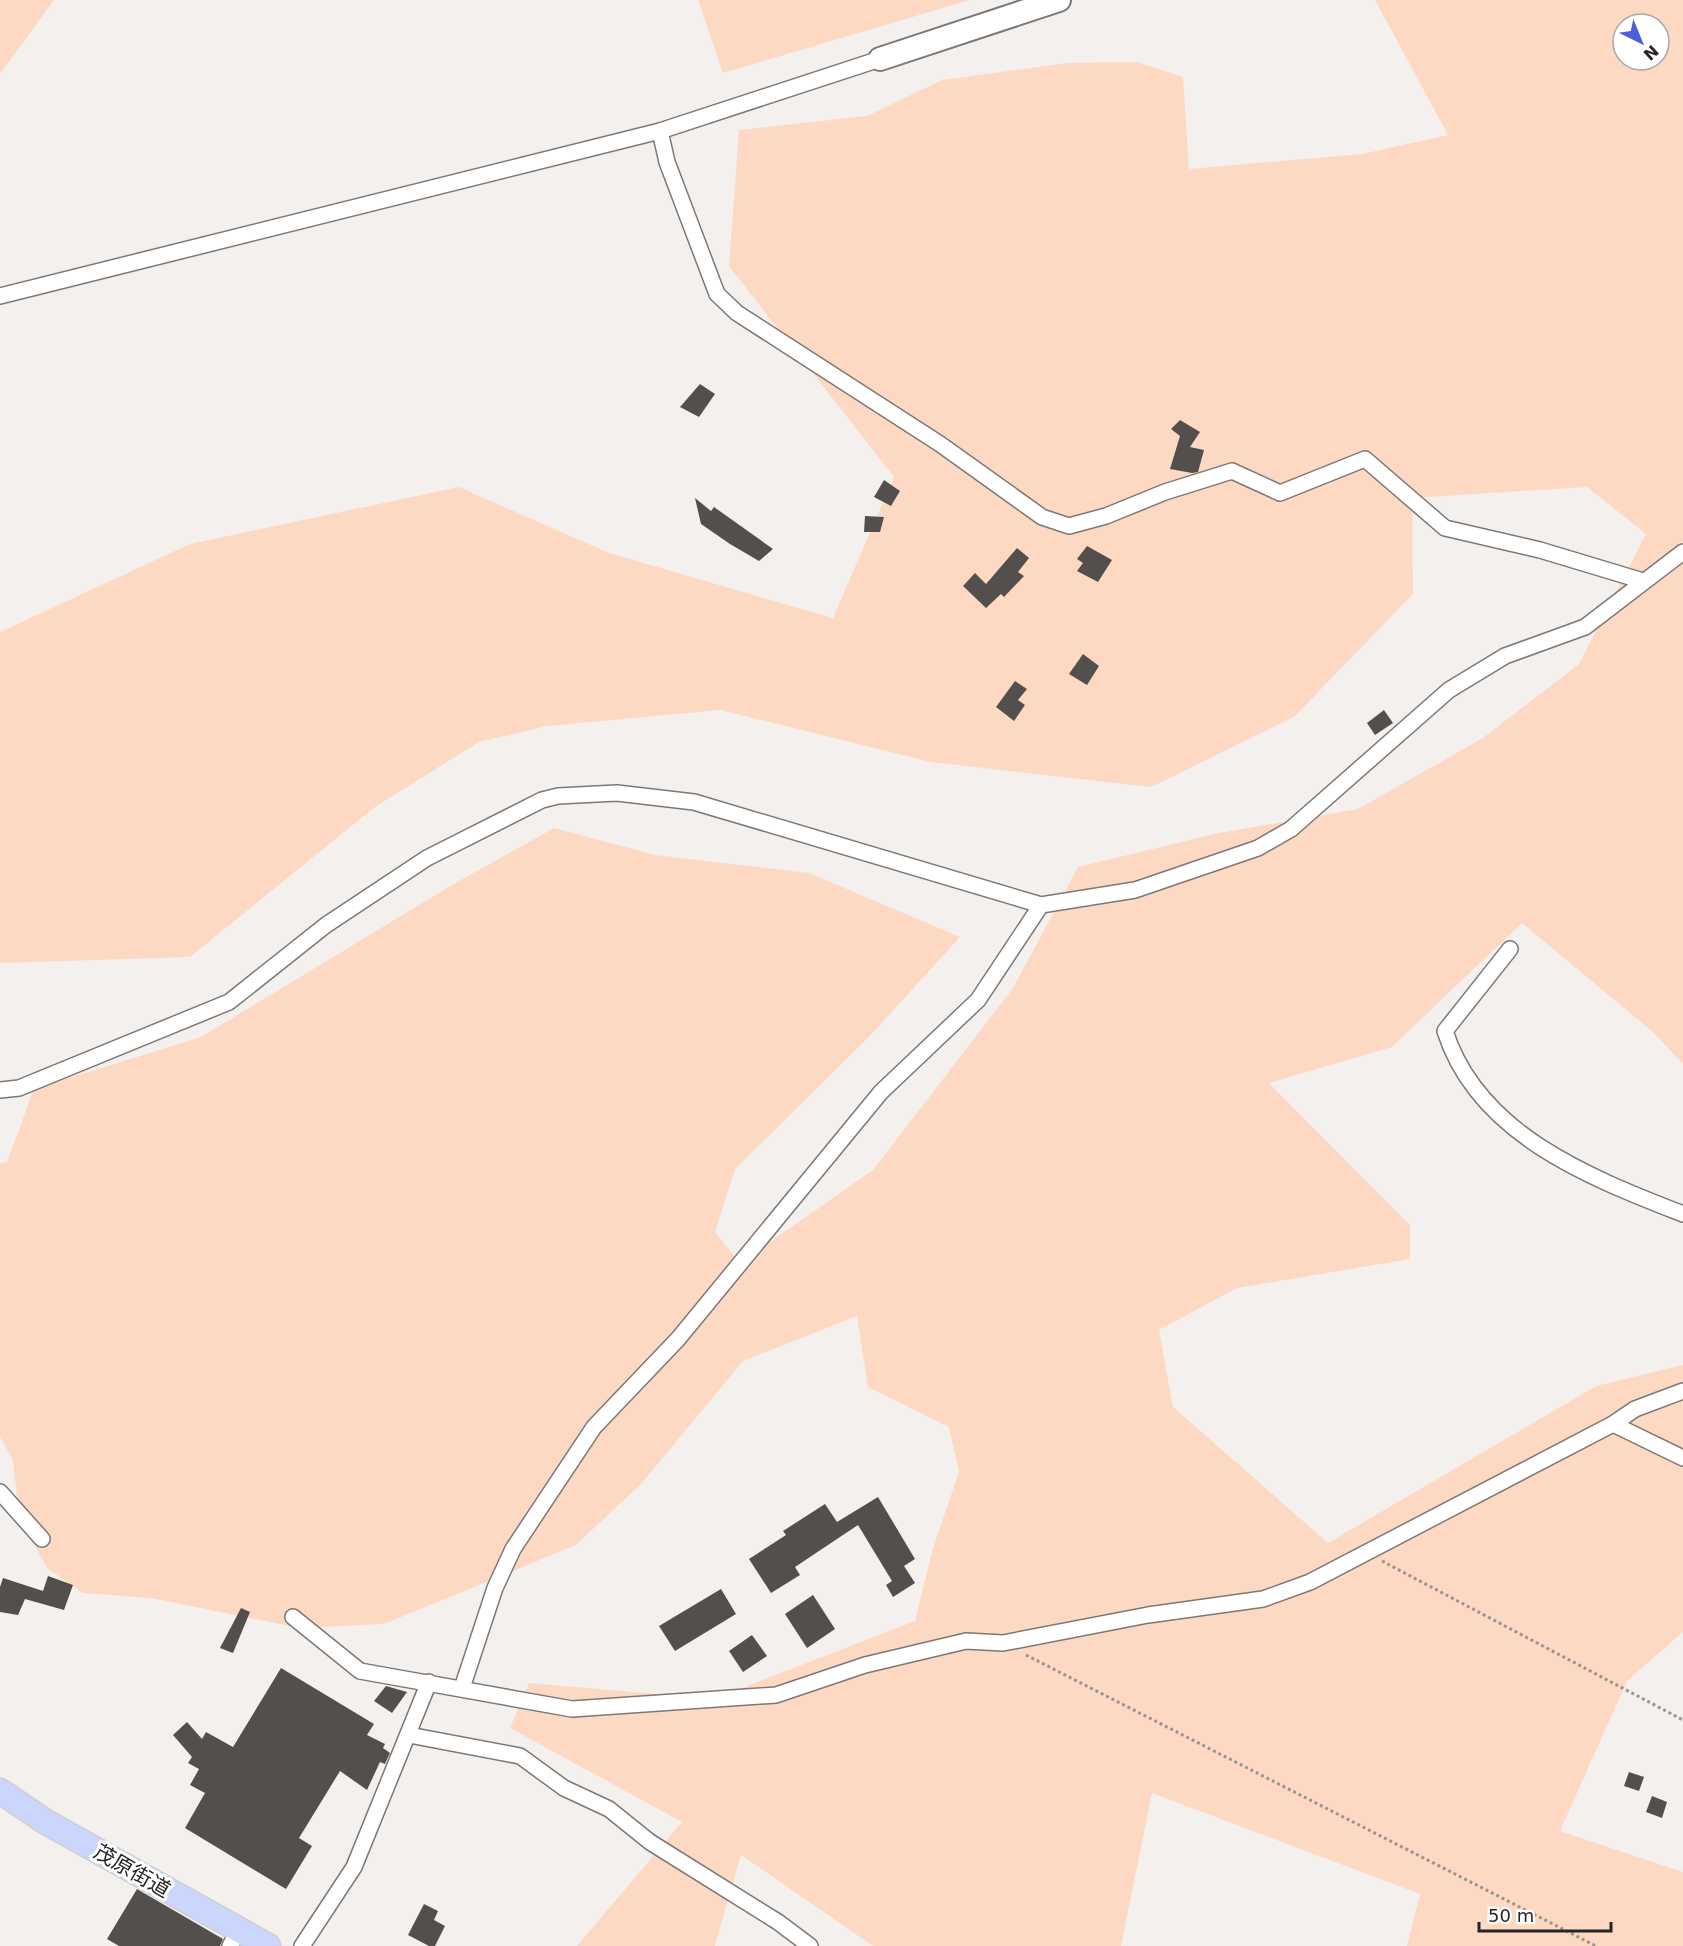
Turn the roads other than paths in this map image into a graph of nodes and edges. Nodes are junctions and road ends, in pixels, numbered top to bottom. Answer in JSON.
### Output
{"nodes":[{"id":1,"x":1059,"y":0,"type":"edge"},
{"id":2,"x":880,"y":59,"type":"joint"},
{"id":3,"x":660,"y":131,"type":"junction"},
{"id":4,"x":0,"y":296,"type":"edge"},
{"id":5,"x":1683,"y":552,"type":"edge"},
{"id":6,"x":1643,"y":581,"type":"junction"},
{"id":7,"x":1041,"y":905,"type":"junction"},
{"id":8,"x":1510,"y":949,"type":"dead end"},
{"id":9,"x":0,"y":1090,"type":"edge"},
{"id":10,"x":1683,"y":1214,"type":"edge"},
{"id":11,"x":1683,"y":1392,"type":"edge"},
{"id":12,"x":1613,"y":1424,"type":"junction"},
{"id":13,"x":1683,"y":1458,"type":"edge"},
{"id":14,"x":0,"y":1492,"type":"edge"},
{"id":15,"x":42,"y":1539,"type":"dead end"},
{"id":16,"x":293,"y":1617,"type":"dead end"},
{"id":17,"x":429,"y":1682,"type":"junction"},
{"id":18,"x":462,"y":1688,"type":"junction"},
{"id":19,"x":409,"y":1735,"type":"junction"},
{"id":20,"x":0,"y":1791,"type":"edge"},
{"id":21,"x":234,"y":1938,"type":"edge"},
{"id":22,"x":268,"y":1946,"type":"edge"},
{"id":23,"x":303,"y":1946,"type":"edge"},
{"id":24,"x":810,"y":1946,"type":"edge"}],
"edges":[{"from":1,"to":2,"type":"street"},
{"from":2,"to":3,"type":"street"},
{"from":3,"to":4,"type":"street"},
{"from":3,"to":6,"type":"street"},
{"from":5,"to":6,"type":"street"},
{"from":6,"to":7,"type":"street"},
{"from":7,"to":9,"type":"street"},
{"from":7,"to":18,"type":"street"},
{"from":8,"to":10,"type":"street"},
{"from":11,"to":12,"type":"street"},
{"from":12,"to":13,"type":"street"},
{"from":12,"to":18,"type":"street"},
{"from":14,"to":15,"type":"street"},
{"from":16,"to":17,"type":"street"},
{"from":17,"to":18,"type":"street"},
{"from":17,"to":19,"type":"street"},
{"from":19,"to":23,"type":"street"},
{"from":19,"to":24,"type":"street"},
{"from":20,"to":21,"type":"main road","name":"茂原街道"},
{"from":21,"to":22,"type":"main road","name":"茂原街道"}]}
